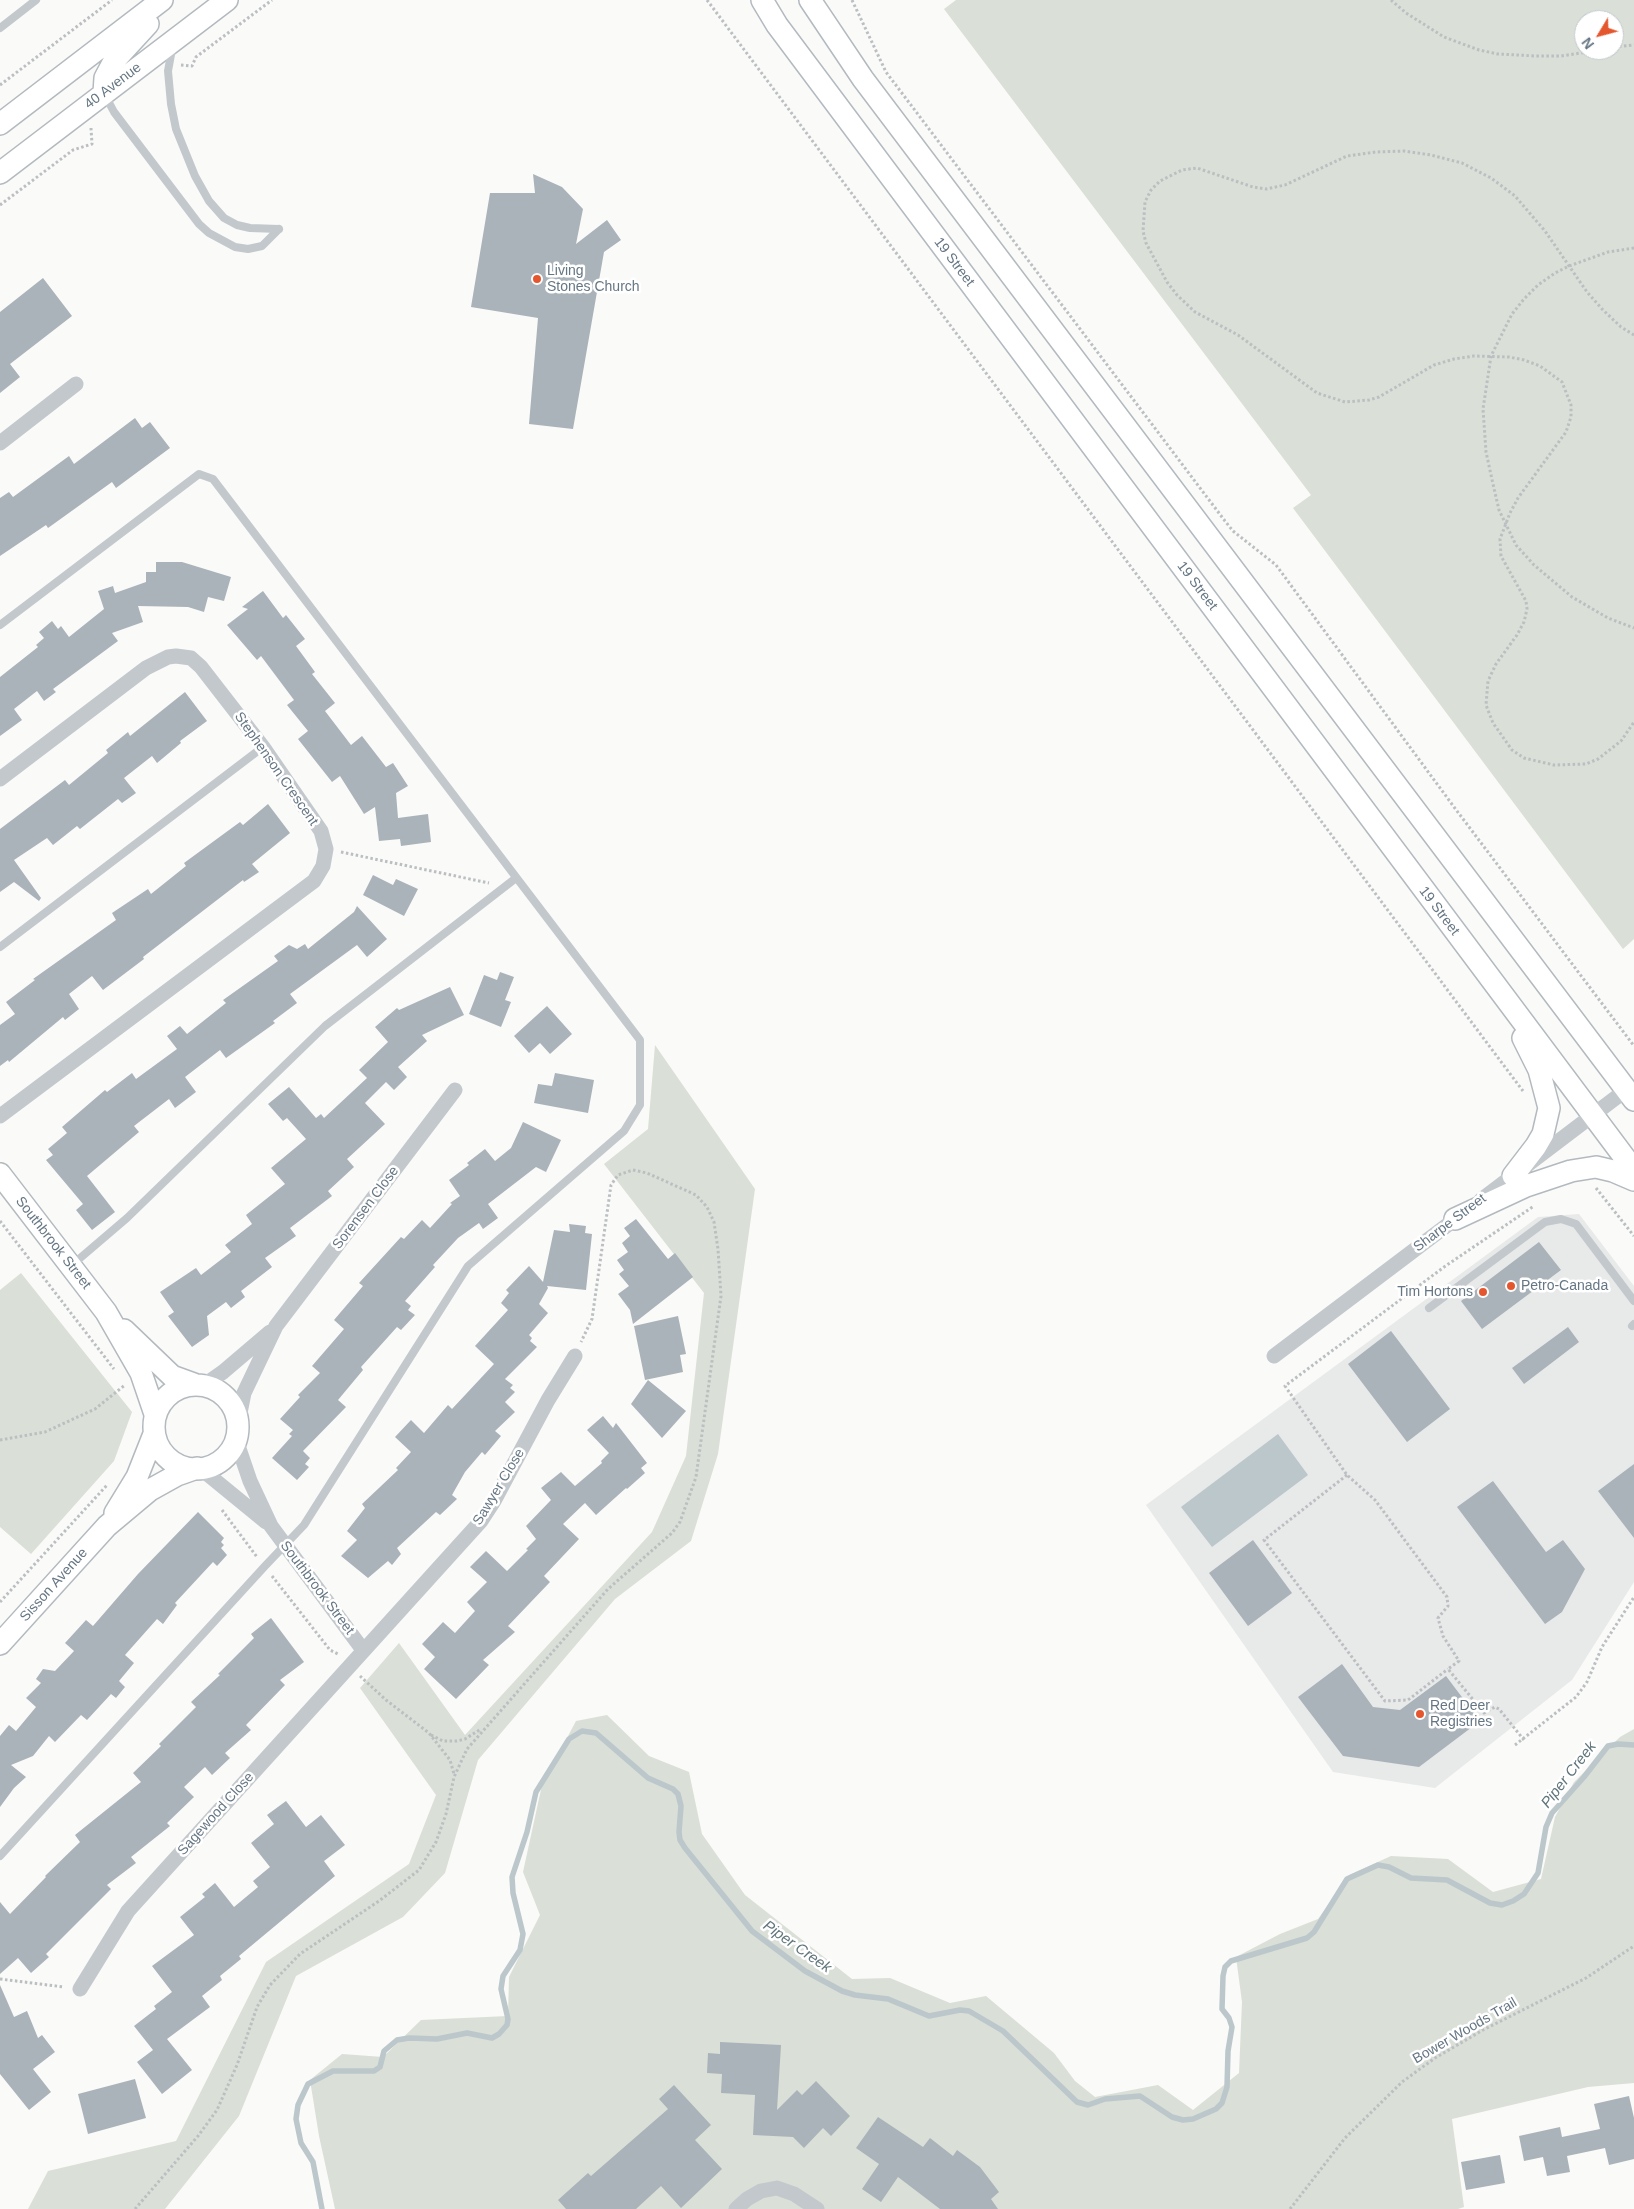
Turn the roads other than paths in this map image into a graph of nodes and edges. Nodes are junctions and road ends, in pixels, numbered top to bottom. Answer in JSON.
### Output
{"nodes":[{"id":1,"x":36,"y":0,"type":"edge"},
{"id":2,"x":162,"y":0,"type":"edge"},
{"id":3,"x":170,"y":0,"type":"edge"},
{"id":4,"x":227,"y":0,"type":"edge"},
{"id":5,"x":762,"y":0,"type":"edge"},
{"id":6,"x":810,"y":0,"type":"edge"},
{"id":7,"x":825,"y":0,"type":"edge"},
{"id":8,"x":0,"y":28,"type":"edge"},
{"id":9,"x":178,"y":36,"type":"junction"},
{"id":10,"x":863,"y":79,"type":"junction"},
{"id":11,"x":104,"y":93,"type":"junction"},
{"id":12,"x":0,"y":124,"type":"edge"},
{"id":13,"x":0,"y":173,"type":"edge"},
{"id":14,"x":76,"y":384,"type":"dead end"},
{"id":15,"x":0,"y":443,"type":"edge"},
{"id":16,"x":0,"y":625,"type":"edge"},
{"id":17,"x":263,"y":747,"type":"junction"},
{"id":18,"x":0,"y":779,"type":"edge"},
{"id":19,"x":516,"y":878,"type":"junction"},
{"id":20,"x":0,"y":947,"type":"edge"},
{"id":21,"x":1498,"y":989,"type":"junction"},
{"id":22,"x":455,"y":1090,"type":"dead end"},
{"id":23,"x":1630,"y":1095,"type":"edge"},
{"id":24,"x":1593,"y":1115,"type":"junction"},
{"id":25,"x":0,"y":1116,"type":"edge"},
{"id":26,"x":1634,"y":1170,"type":"edge"},
{"id":27,"x":0,"y":1174,"type":"edge"},
{"id":28,"x":1513,"y":1176,"type":"junction"},
{"id":29,"x":1634,"y":1180,"type":"edge"},
{"id":30,"x":1455,"y":1219,"type":"junction"},
{"id":31,"x":71,"y":1266,"type":"junction"},
{"id":32,"x":1634,"y":1300,"type":"edge"},
{"id":33,"x":1429,"y":1308,"type":"dead end"},
{"id":34,"x":106,"y":1312,"type":"junction"},
{"id":35,"x":276,"y":1326,"type":"junction"},
{"id":36,"x":575,"y":1356,"type":"road end"},
{"id":37,"x":1274,"y":1356,"type":"dead end"},
{"id":38,"x":199,"y":1385,"type":"junction"},
{"id":39,"x":154,"y":1424,"type":"junction"},
{"id":40,"x":237,"y":1430,"type":"junction"},
{"id":41,"x":199,"y":1468,"type":"junction"},
{"id":42,"x":107,"y":1526,"type":"junction"},
{"id":43,"x":271,"y":1526,"type":"junction"},
{"id":44,"x":285,"y":1546,"type":"junction"},
{"id":45,"x":0,"y":1644,"type":"edge"},
{"id":46,"x":364,"y":1650,"type":"junction"},
{"id":47,"x":0,"y":1856,"type":"edge"},
{"id":48,"x":80,"y":1989,"type":"road end"},
{"id":49,"x":736,"y":2209,"type":"edge"},
{"id":50,"x":817,"y":2209,"type":"edge"}],
"edges":[{"from":1,"to":8,"type":"lane"},
{"from":2,"to":12,"type":"main road"},
{"from":3,"to":11,"type":"main road"},
{"from":4,"to":9,"type":"main road","name":"40 Avenue"},
{"from":5,"to":21,"type":"main road","name":"19 Street"},
{"from":6,"to":10,"type":"main road"},
{"from":7,"to":10,"type":"main road"},
{"from":9,"to":11,"type":"main road","name":"40 Avenue"},
{"from":9,"to":11,"type":"lane"},
{"from":10,"to":23,"type":"main road"},
{"from":11,"to":13,"type":"main road","name":"40 Avenue"},
{"from":14,"to":15,"type":"street"},
{"from":16,"to":19,"type":"lane"},
{"from":17,"to":18,"type":"street","name":"Stephenson Crescent"},
{"from":17,"to":20,"type":"lane"},
{"from":17,"to":25,"type":"street","name":"Stephenson Crescent"},
{"from":19,"to":31,"type":"lane"},
{"from":19,"to":44,"type":"lane"},
{"from":21,"to":24,"type":"main road","name":"19 Street"},
{"from":21,"to":28,"type":"main road"},
{"from":22,"to":35,"type":"street","name":"Sorensen Close"},
{"from":23,"to":24,"type":"street","name":"Sharpe Street"},
{"from":24,"to":26,"type":"main road","name":"19 Street"},
{"from":24,"to":28,"type":"street","name":"Sharpe Street"},
{"from":27,"to":31,"type":"main road","name":"Southbrook Street"},
{"from":28,"to":30,"type":"street","name":"Sharpe Street"},
{"from":29,"to":30,"type":"main road"},
{"from":30,"to":37,"type":"street","name":"Sharpe Street"},
{"from":31,"to":34,"type":"main road","name":"Southbrook Street"},
{"from":32,"to":33,"type":"lane"},
{"from":34,"to":38,"type":"main road","name":"Southbrook Street"},
{"from":34,"to":39,"type":"main road","name":"Southbrook Street"},
{"from":35,"to":38,"type":"street","name":"Sorensen Close"},
{"from":35,"to":40,"type":"street","name":"Sorensen Close"},
{"from":36,"to":46,"type":"street","name":"Sawyer Close"},
{"from":38,"to":39,"type":"main road"},
{"from":38,"to":40,"type":"main road"},
{"from":39,"to":41,"type":"main road"},
{"from":39,"to":42,"type":"main road","name":"Sisson Avenue"},
{"from":40,"to":41,"type":"main road"},
{"from":40,"to":43,"type":"street","name":"Southbrook Street"},
{"from":41,"to":42,"type":"main road","name":"Sisson Avenue"},
{"from":41,"to":43,"type":"street","name":"Southbrook Street"},
{"from":42,"to":45,"type":"main road","name":"Sisson Avenue"},
{"from":43,"to":44,"type":"street","name":"Southbrook Street"},
{"from":44,"to":46,"type":"street","name":"Southbrook Street"},
{"from":44,"to":47,"type":"lane"},
{"from":46,"to":48,"type":"street","name":"Sagewood Close"},
{"from":49,"to":50,"type":"street"}]}
